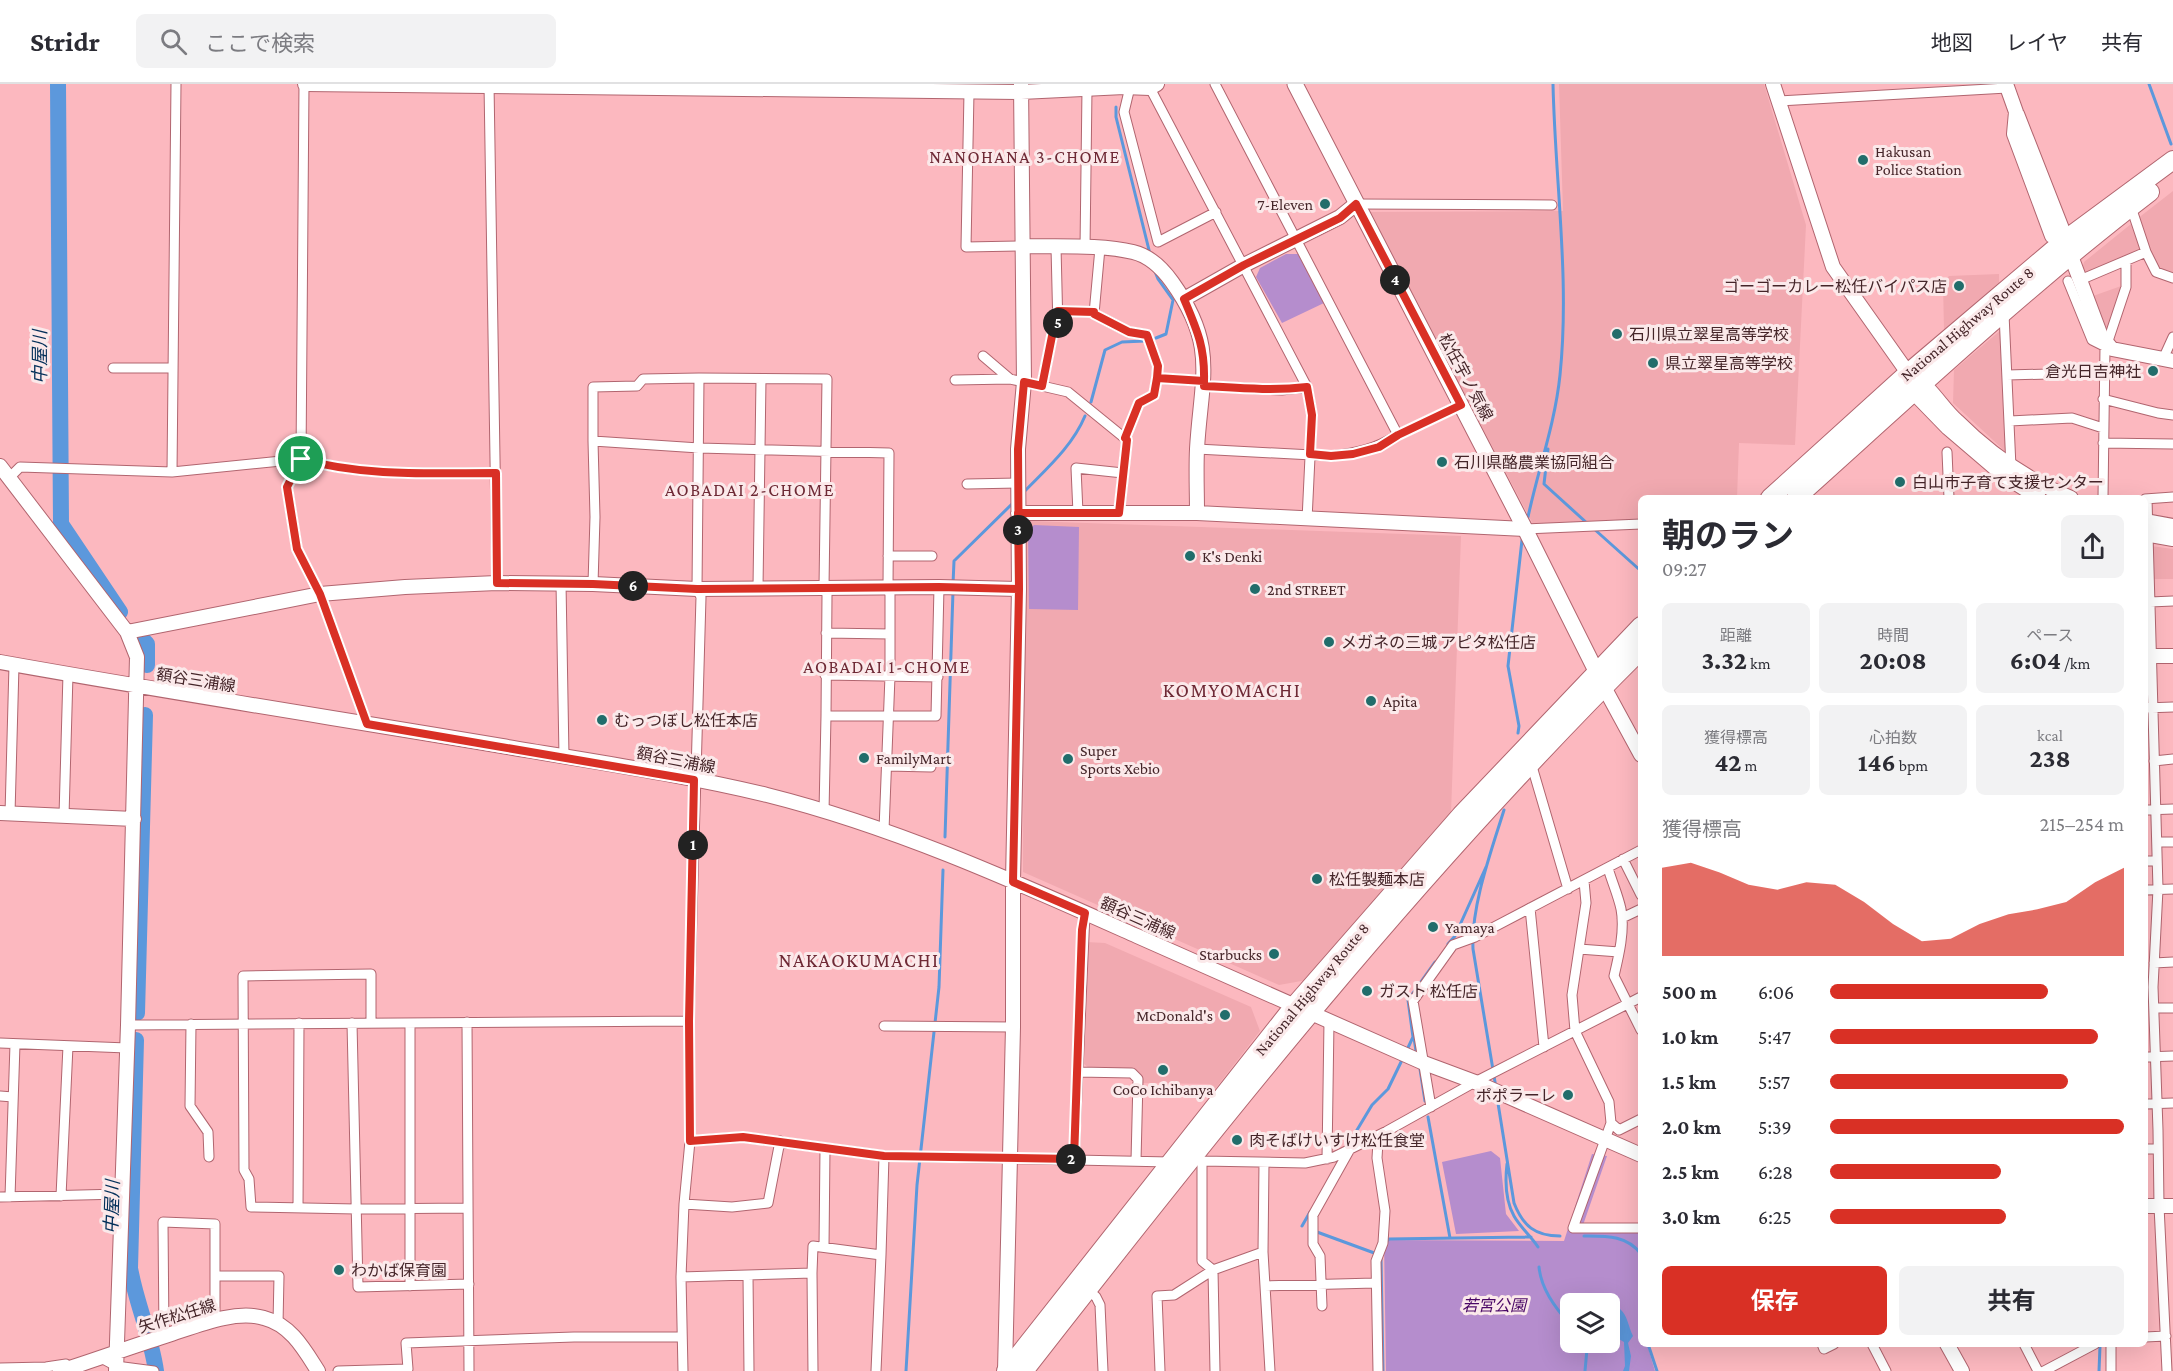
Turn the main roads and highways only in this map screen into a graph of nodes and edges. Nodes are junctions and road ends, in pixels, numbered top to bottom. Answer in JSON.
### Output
{"nodes":[{"id":1,"x":1295,"y":84,"type":"edge"},
{"id":2,"x":2173,"y":160,"type":"edge"},
{"id":3,"x":2173,"y":175,"type":"edge"},
{"id":4,"x":2063,"y":244,"type":"junction"},
{"id":5,"x":1773,"y":495,"type":"edge"},
{"id":6,"x":1800,"y":495,"type":"edge"},
{"id":7,"x":1638,"y":630,"type":"edge"},
{"id":8,"x":1638,"y":652,"type":"edge"},
{"id":9,"x":1600,"y":679,"type":"junction"},
{"id":10,"x":1303,"y":1009,"type":"junction"},
{"id":11,"x":1005,"y":1371,"type":"edge"},
{"id":12,"x":1024,"y":1371,"type":"edge"}],
"edges":[{"from":1,"to":9,"type":"main road","name":"松任宇ノ気線"},
{"from":2,"to":4,"type":"highway","name":"National Highway Route 8"},
{"from":3,"to":4,"type":"highway","name":"National Highway Route 8"},
{"from":4,"to":5,"type":"highway","name":"National Highway Route 8"},
{"from":4,"to":6,"type":"highway","name":"National Highway Route 8"},
{"from":7,"to":9,"type":"highway","name":"National Highway Route 8"},
{"from":8,"to":9,"type":"highway","name":"National Highway Route 8"},
{"from":9,"to":10,"type":"highway","name":"National Highway Route 8"},
{"from":9,"to":10,"type":"highway","name":"National Highway Route 8"},
{"from":10,"to":11,"type":"highway","name":"National Highway Route 8"},
{"from":10,"to":12,"type":"highway","name":"National Highway Route 8"}]}
